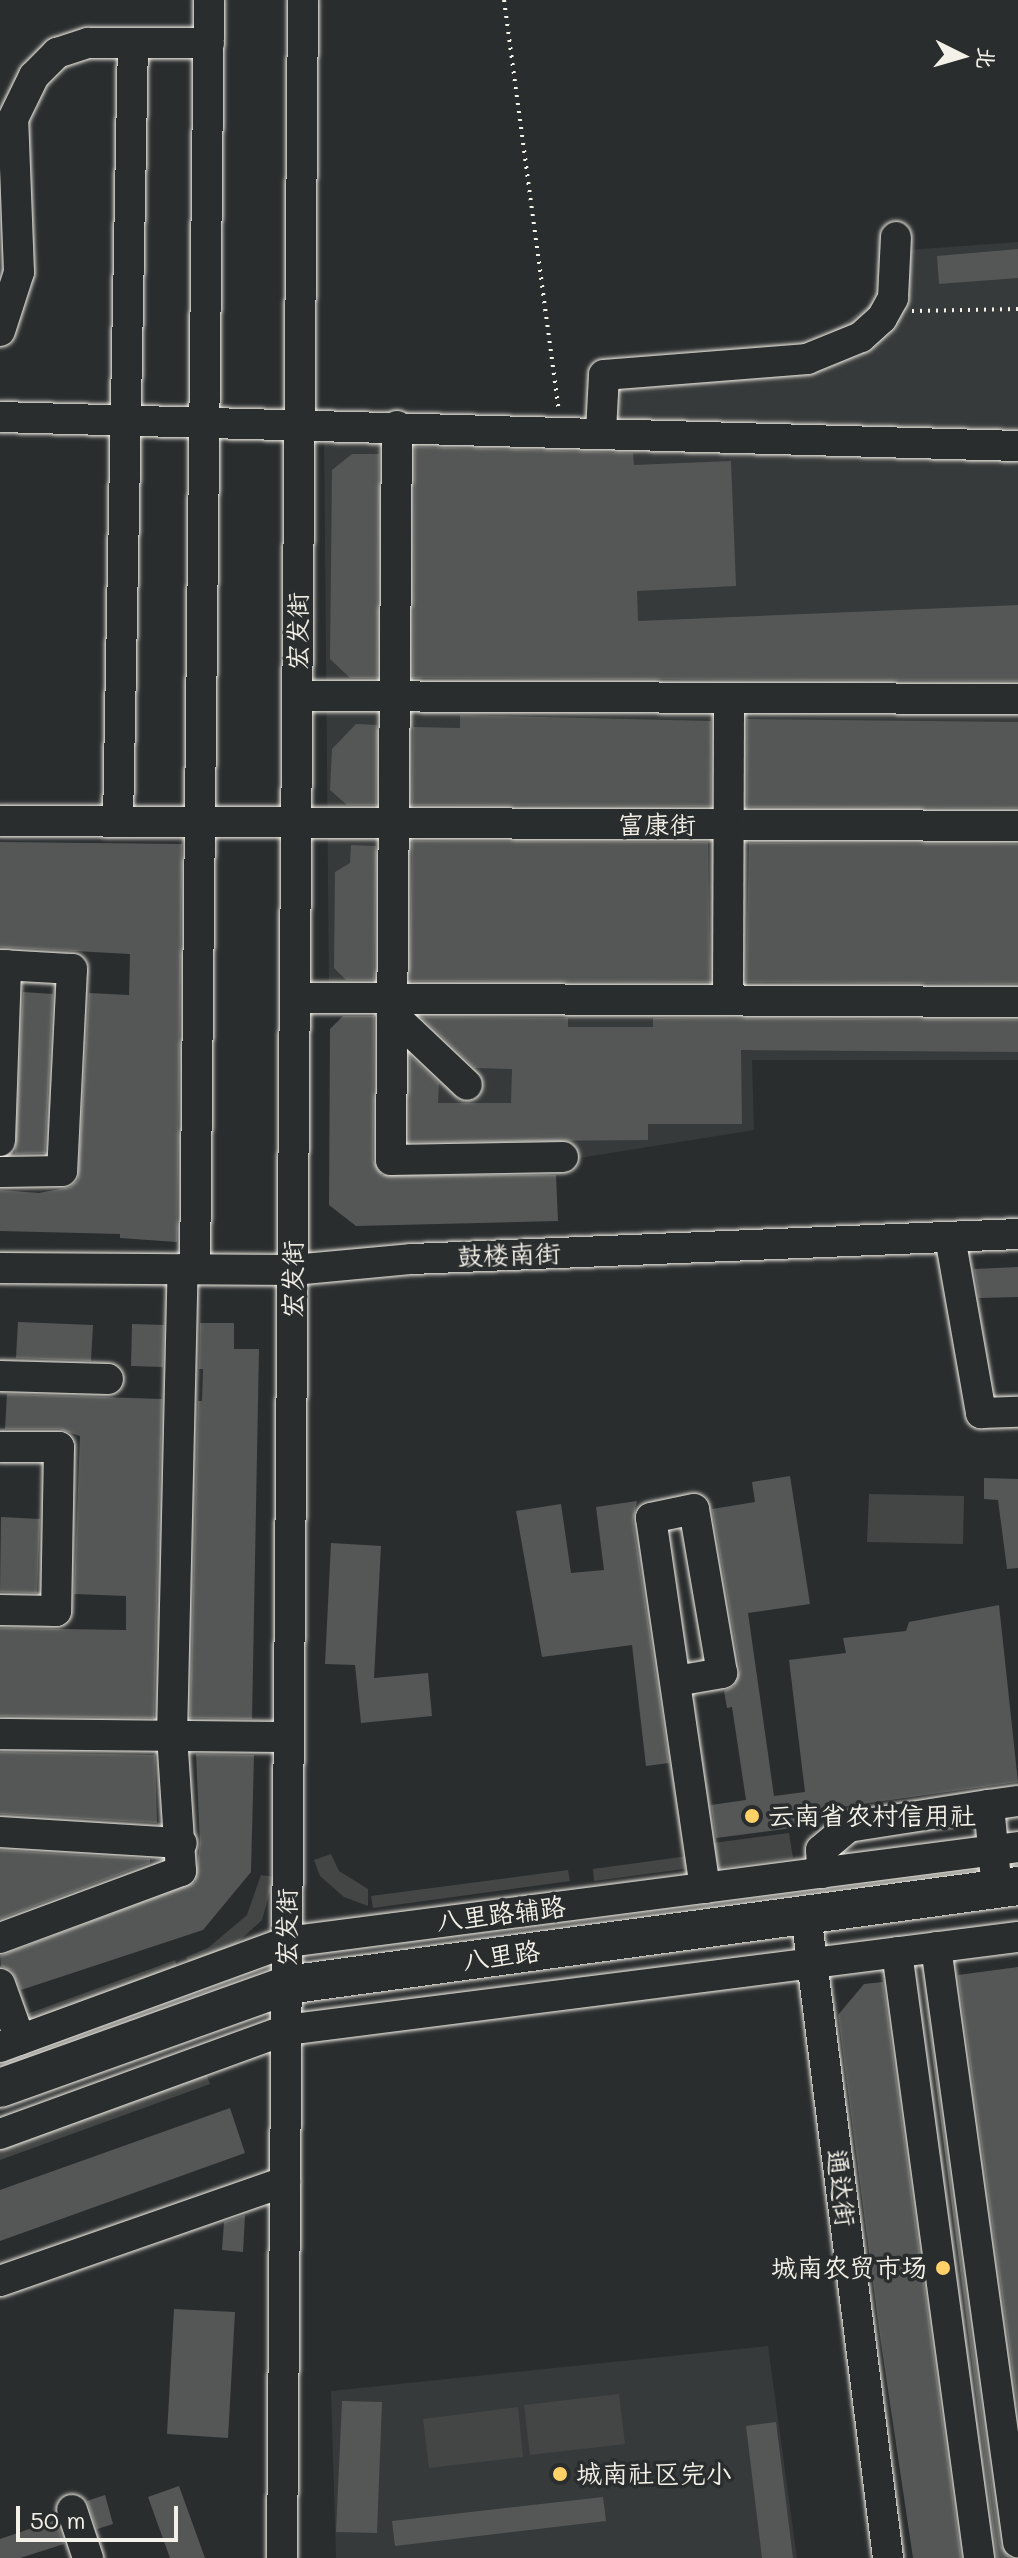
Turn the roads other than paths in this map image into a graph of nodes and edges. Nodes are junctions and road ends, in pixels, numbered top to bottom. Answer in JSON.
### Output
{"nodes":[{"id":1,"x":209,"y":0,"type":"edge"},
{"id":2,"x":303,"y":0,"type":"edge"},
{"id":3,"x":133,"y":43,"type":"junction"},
{"id":4,"x":209,"y":43,"type":"junction"},
{"id":5,"x":896,"y":237,"type":"dead end"},
{"id":6,"x":0,"y":331,"type":"edge"},
{"id":7,"x":0,"y":417,"type":"edge"},
{"id":8,"x":126,"y":420,"type":"junction"},
{"id":9,"x":205,"y":422,"type":"junction"},
{"id":10,"x":300,"y":424,"type":"junction"},
{"id":11,"x":397,"y":426,"type":"junction"},
{"id":12,"x":601,"y":431,"type":"junction"},
{"id":13,"x":1018,"y":446,"type":"edge"},
{"id":14,"x":297,"y":696,"type":"junction"},
{"id":15,"x":395,"y":696,"type":"junction"},
{"id":16,"x":729,"y":698,"type":"junction"},
{"id":17,"x":1018,"y":699,"type":"edge"},
{"id":18,"x":0,"y":821,"type":"edge"},
{"id":19,"x":118,"y":822,"type":"junction"},
{"id":20,"x":200,"y":822,"type":"junction"},
{"id":21,"x":296,"y":823,"type":"junction"},
{"id":22,"x":394,"y":823,"type":"junction"},
{"id":23,"x":728,"y":825,"type":"junction"},
{"id":24,"x":1018,"y":826,"type":"edge"},
{"id":25,"x":3,"y":965,"type":"edge"},
{"id":26,"x":295,"y":998,"type":"junction"},
{"id":27,"x":728,"y":1000,"type":"junction"},
{"id":28,"x":1018,"y":1002,"type":"edge"},
{"id":29,"x":393,"y":1006,"type":"junction"},
{"id":30,"x":467,"y":1085,"type":"dead end"},
{"id":31,"x":0,"y":1141,"type":"edge"},
{"id":32,"x":563,"y":1157,"type":"dead end"},
{"id":33,"x":0,"y":1172,"type":"edge"},
{"id":34,"x":1018,"y":1234,"type":"edge"},
{"id":35,"x":950,"y":1237,"type":"junction"},
{"id":36,"x":0,"y":1268,"type":"edge"},
{"id":37,"x":189,"y":1269,"type":"junction"},
{"id":38,"x":293,"y":1270,"type":"junction"},
{"id":39,"x":0,"y":1376,"type":"edge"},
{"id":40,"x":108,"y":1379,"type":"dead end"},
{"id":41,"x":1018,"y":1412,"type":"edge"},
{"id":42,"x":0,"y":1447,"type":"edge"},
{"id":43,"x":0,"y":1610,"type":"edge"},
{"id":44,"x":676,"y":1681,"type":"junction"},
{"id":45,"x":0,"y":1734,"type":"edge"},
{"id":46,"x":172,"y":1737,"type":"junction"},
{"id":47,"x":289,"y":1737,"type":"junction"},
{"id":48,"x":1004,"y":1803,"type":"edge"},
{"id":49,"x":0,"y":1832,"type":"edge"},
{"id":50,"x":182,"y":1843,"type":"junction"},
{"id":51,"x":1006,"y":1849,"type":"edge"},
{"id":52,"x":822,"y":1873,"type":"junction"},
{"id":53,"x":759,"y":1881,"type":"junction"},
{"id":54,"x":1007,"y":1887,"type":"edge"},
{"id":55,"x":705,"y":1888,"type":"junction"},
{"id":56,"x":806,"y":1914,"type":"junction"},
{"id":57,"x":764,"y":1920,"type":"junction"},
{"id":58,"x":1018,"y":1937,"type":"edge"},
{"id":59,"x":0,"y":1938,"type":"edge"},
{"id":60,"x":287,"y":1942,"type":"junction"},
{"id":61,"x":936,"y":1947,"type":"junction"},
{"id":62,"x":897,"y":1952,"type":"junction"},
{"id":63,"x":812,"y":1962,"type":"junction"},
{"id":64,"x":0,"y":1984,"type":"edge"},
{"id":65,"x":287,"y":1985,"type":"junction"},
{"id":66,"x":286,"y":2030,"type":"junction"},
{"id":67,"x":10,"y":2044,"type":"edge"},
{"id":68,"x":0,"y":2088,"type":"edge"},
{"id":69,"x":0,"y":2134,"type":"edge"},
{"id":70,"x":285,"y":2182,"type":"junction"},
{"id":71,"x":0,"y":2281,"type":"edge"},
{"id":72,"x":72,"y":2510,"type":"dead end"},
{"id":73,"x":1018,"y":2542,"type":"edge"},
{"id":74,"x":88,"y":2558,"type":"edge"},
{"id":75,"x":282,"y":2558,"type":"edge"},
{"id":76,"x":888,"y":2558,"type":"edge"},
{"id":77,"x":979,"y":2558,"type":"edge"}],
"edges":[{"from":1,"to":4,"type":"street"},
{"from":2,"to":10,"type":"street","name":"宏发街"},
{"from":3,"to":4,"type":"street"},
{"from":3,"to":6,"type":"street"},
{"from":3,"to":8,"type":"street"},
{"from":4,"to":9,"type":"street"},
{"from":5,"to":12,"type":"street"},
{"from":7,"to":8,"type":"street"},
{"from":8,"to":9,"type":"street"},
{"from":8,"to":19,"type":"street"},
{"from":9,"to":10,"type":"street"},
{"from":9,"to":20,"type":"street"},
{"from":10,"to":11,"type":"street"},
{"from":10,"to":14,"type":"street","name":"宏发街"},
{"from":11,"to":12,"type":"street"},
{"from":11,"to":15,"type":"street"},
{"from":12,"to":13,"type":"street"},
{"from":14,"to":15,"type":"street"},
{"from":14,"to":21,"type":"street","name":"宏发街"},
{"from":15,"to":16,"type":"street"},
{"from":15,"to":22,"type":"street"},
{"from":16,"to":17,"type":"street"},
{"from":16,"to":23,"type":"street"},
{"from":18,"to":19,"type":"street","name":"富康街"},
{"from":19,"to":20,"type":"street","name":"富康街"},
{"from":20,"to":21,"type":"street","name":"富康街"},
{"from":20,"to":37,"type":"street"},
{"from":21,"to":22,"type":"street","name":"富康街"},
{"from":21,"to":26,"type":"street","name":"宏发街"},
{"from":22,"to":23,"type":"street","name":"富康街"},
{"from":22,"to":29,"type":"street"},
{"from":23,"to":24,"type":"street","name":"富康街"},
{"from":23,"to":27,"type":"street"},
{"from":25,"to":31,"type":"street"},
{"from":25,"to":33,"type":"street"},
{"from":26,"to":29,"type":"street"},
{"from":26,"to":38,"type":"street","name":"宏发街"},
{"from":27,"to":28,"type":"street"},
{"from":27,"to":29,"type":"street"},
{"from":29,"to":30,"type":"street"},
{"from":29,"to":32,"type":"street"},
{"from":34,"to":35,"type":"street","name":"鼓楼南街"},
{"from":35,"to":38,"type":"street","name":"鼓楼南街"},
{"from":35,"to":41,"type":"street"},
{"from":36,"to":37,"type":"street","name":"鼓楼南街"},
{"from":37,"to":38,"type":"street","name":"鼓楼南街"},
{"from":37,"to":46,"type":"street"},
{"from":38,"to":47,"type":"street","name":"宏发街"},
{"from":39,"to":40,"type":"street"},
{"from":42,"to":43,"type":"street"},
{"from":44,"to":44,"type":"street"},
{"from":44,"to":55,"type":"street"},
{"from":45,"to":46,"type":"street"},
{"from":46,"to":47,"type":"street"},
{"from":46,"to":50,"type":"street"},
{"from":47,"to":60,"type":"street","name":"宏发街"},
{"from":48,"to":51,"type":"street"},
{"from":48,"to":52,"type":"street"},
{"from":49,"to":50,"type":"street"},
{"from":50,"to":59,"type":"street"},
{"from":51,"to":52,"type":"street","name":"八里路辅路"},
{"from":51,"to":54,"type":"street"},
{"from":52,"to":53,"type":"street","name":"八里路辅路"},
{"from":53,"to":55,"type":"street","name":"八里路辅路"},
{"from":53,"to":57,"type":"street"},
{"from":54,"to":56,"type":"main road","name":"八里路"},
{"from":55,"to":60,"type":"street","name":"八里路辅路"},
{"from":56,"to":57,"type":"main road","name":"八里路"},
{"from":56,"to":63,"type":"street","name":"通达街"},
{"from":57,"to":65,"type":"main road","name":"八里路"},
{"from":58,"to":61,"type":"street"},
{"from":60,"to":65,"type":"street","name":"宏发街"},
{"from":60,"to":67,"type":"street","name":"八里路辅路"},
{"from":61,"to":62,"type":"street"},
{"from":61,"to":73,"type":"street"},
{"from":62,"to":63,"type":"street"},
{"from":62,"to":77,"type":"street"},
{"from":63,"to":66,"type":"street"},
{"from":63,"to":76,"type":"street","name":"通达街"},
{"from":64,"to":67,"type":"street"},
{"from":65,"to":66,"type":"street","name":"宏发街"},
{"from":65,"to":68,"type":"main road","name":"八里路"},
{"from":66,"to":69,"type":"street"},
{"from":66,"to":70,"type":"street","name":"宏发街"},
{"from":70,"to":71,"type":"street"},
{"from":70,"to":75,"type":"street","name":"宏发街"},
{"from":72,"to":74,"type":"street"}]}
